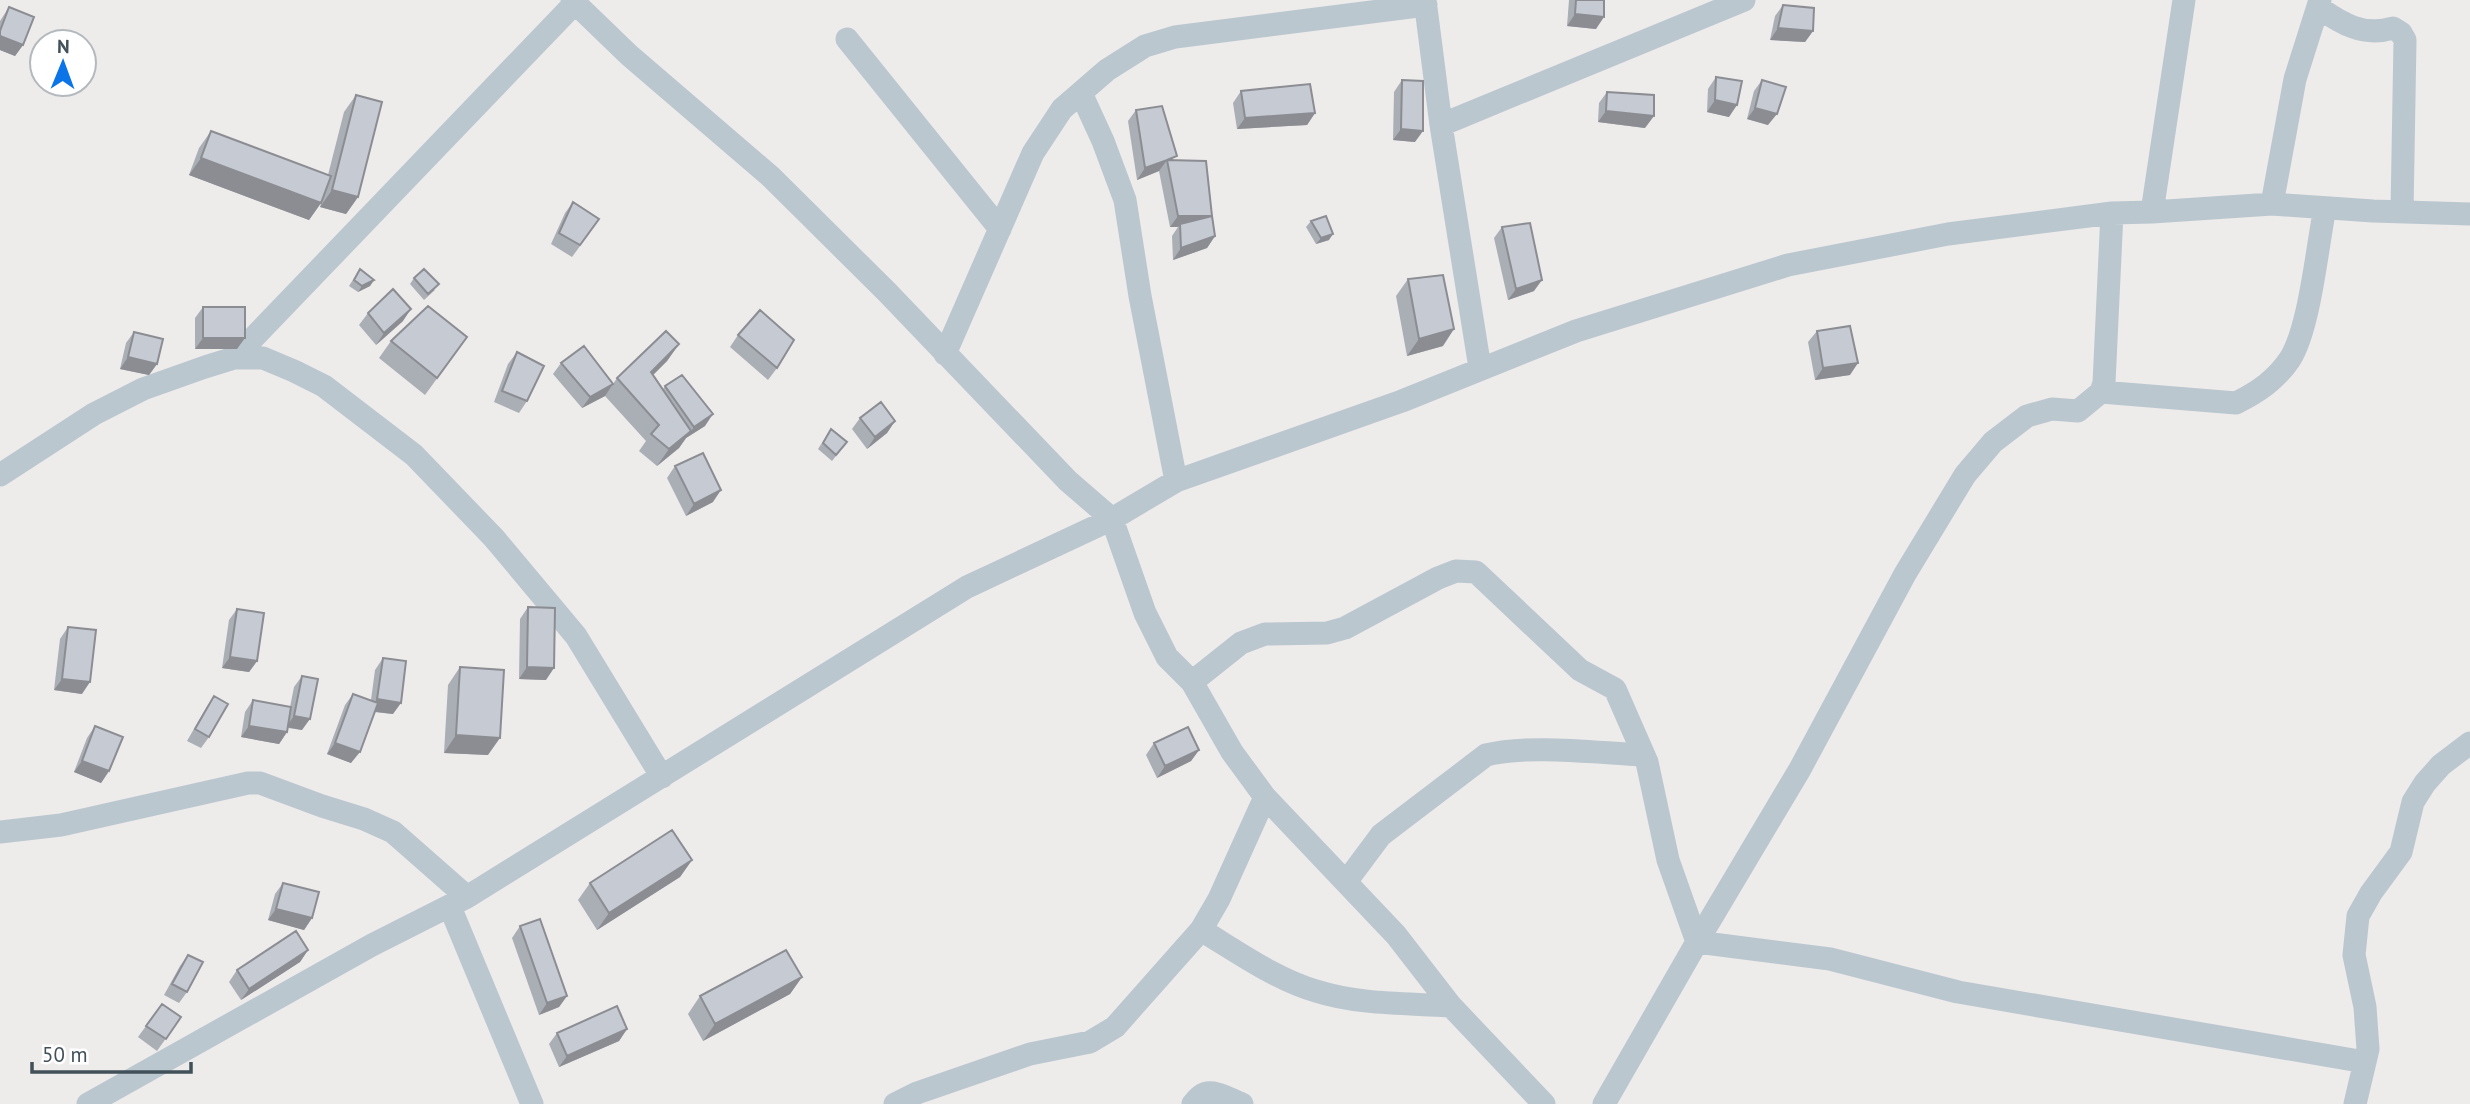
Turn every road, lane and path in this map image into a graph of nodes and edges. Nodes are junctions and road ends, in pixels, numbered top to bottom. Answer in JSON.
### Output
{"nodes":[{"id":1,"x":1744,"y":0,"type":"edge"},
{"id":2,"x":2184,"y":0,"type":"edge"},
{"id":3,"x":574,"y":2,"type":"edge"},
{"id":4,"x":1425,"y":2,"type":"edge"},
{"id":5,"x":2319,"y":4,"type":"edge"},
{"id":6,"x":847,"y":38,"type":"dead end"},
{"id":7,"x":1081,"y":93,"type":"junction"},
{"id":8,"x":1441,"y":124,"type":"junction"},
{"id":9,"x":2272,"y":204,"type":"junction"},
{"id":10,"x":2325,"y":208,"type":"junction"},
{"id":11,"x":2152,"y":212,"type":"junction"},
{"id":12,"x":2402,"y":212,"type":"junction"},
{"id":13,"x":2112,"y":213,"type":"junction"},
{"id":14,"x":2470,"y":214,"type":"edge"},
{"id":15,"x":1000,"y":229,"type":"junction"},
{"id":16,"x":945,"y":354,"type":"junction"},
{"id":17,"x":234,"y":358,"type":"junction"},
{"id":18,"x":1480,"y":368,"type":"junction"},
{"id":19,"x":2101,"y":392,"type":"junction"},
{"id":20,"x":0,"y":475,"type":"edge"},
{"id":21,"x":1176,"y":481,"type":"junction"},
{"id":22,"x":1112,"y":519,"type":"junction"},
{"id":23,"x":1192,"y":682,"type":"junction"},
{"id":24,"x":2470,"y":743,"type":"edge"},
{"id":25,"x":1644,"y":755,"type":"junction"},
{"id":26,"x":662,"y":777,"type":"junction"},
{"id":27,"x":1265,"y":797,"type":"junction"},
{"id":28,"x":0,"y":832,"type":"edge"},
{"id":29,"x":1346,"y":882,"type":"junction"},
{"id":30,"x":458,"y":902,"type":"junction"},
{"id":31,"x":1201,"y":930,"type":"junction"},
{"id":32,"x":1697,"y":942,"type":"junction"},
{"id":33,"x":1451,"y":1006,"type":"junction"},
{"id":34,"x":2365,"y":1062,"type":"junction"},
{"id":35,"x":88,"y":1104,"type":"edge"},
{"id":36,"x":532,"y":1104,"type":"edge"},
{"id":37,"x":895,"y":1104,"type":"edge"},
{"id":38,"x":1194,"y":1104,"type":"edge"},
{"id":39,"x":1242,"y":1104,"type":"edge"},
{"id":40,"x":1544,"y":1104,"type":"edge"},
{"id":41,"x":1604,"y":1104,"type":"edge"},
{"id":42,"x":2355,"y":1104,"type":"edge"}],
"edges":[{"from":1,"to":8,"type":"street"},
{"from":2,"to":11,"type":"street"},
{"from":3,"to":16,"type":"street"},
{"from":3,"to":17,"type":"street"},
{"from":4,"to":7,"type":"street"},
{"from":4,"to":8,"type":"street"},
{"from":5,"to":9,"type":"street"},
{"from":5,"to":12,"type":"street"},
{"from":6,"to":15,"type":"street"},
{"from":7,"to":15,"type":"street"},
{"from":7,"to":21,"type":"street"},
{"from":8,"to":18,"type":"street"},
{"from":9,"to":10,"type":"street"},
{"from":9,"to":11,"type":"street"},
{"from":10,"to":12,"type":"street"},
{"from":10,"to":19,"type":"street"},
{"from":11,"to":13,"type":"street"},
{"from":12,"to":14,"type":"street"},
{"from":13,"to":18,"type":"street"},
{"from":13,"to":19,"type":"street"},
{"from":15,"to":16,"type":"street"},
{"from":16,"to":22,"type":"street"},
{"from":17,"to":20,"type":"street"},
{"from":17,"to":26,"type":"street"},
{"from":18,"to":21,"type":"street"},
{"from":19,"to":32,"type":"street"},
{"from":21,"to":22,"type":"street"},
{"from":22,"to":23,"type":"street"},
{"from":22,"to":26,"type":"street"},
{"from":23,"to":25,"type":"street"},
{"from":23,"to":27,"type":"street"},
{"from":24,"to":34,"type":"street"},
{"from":25,"to":29,"type":"street"},
{"from":25,"to":32,"type":"street"},
{"from":26,"to":30,"type":"street"},
{"from":27,"to":29,"type":"street"},
{"from":27,"to":31,"type":"street"},
{"from":28,"to":30,"type":"street"},
{"from":29,"to":33,"type":"street"},
{"from":30,"to":35,"type":"street"},
{"from":30,"to":36,"type":"street"},
{"from":31,"to":33,"type":"street"},
{"from":31,"to":37,"type":"street"},
{"from":32,"to":34,"type":"street"},
{"from":32,"to":41,"type":"street"},
{"from":33,"to":40,"type":"street"},
{"from":34,"to":42,"type":"street"},
{"from":38,"to":39,"type":"street"}]}
